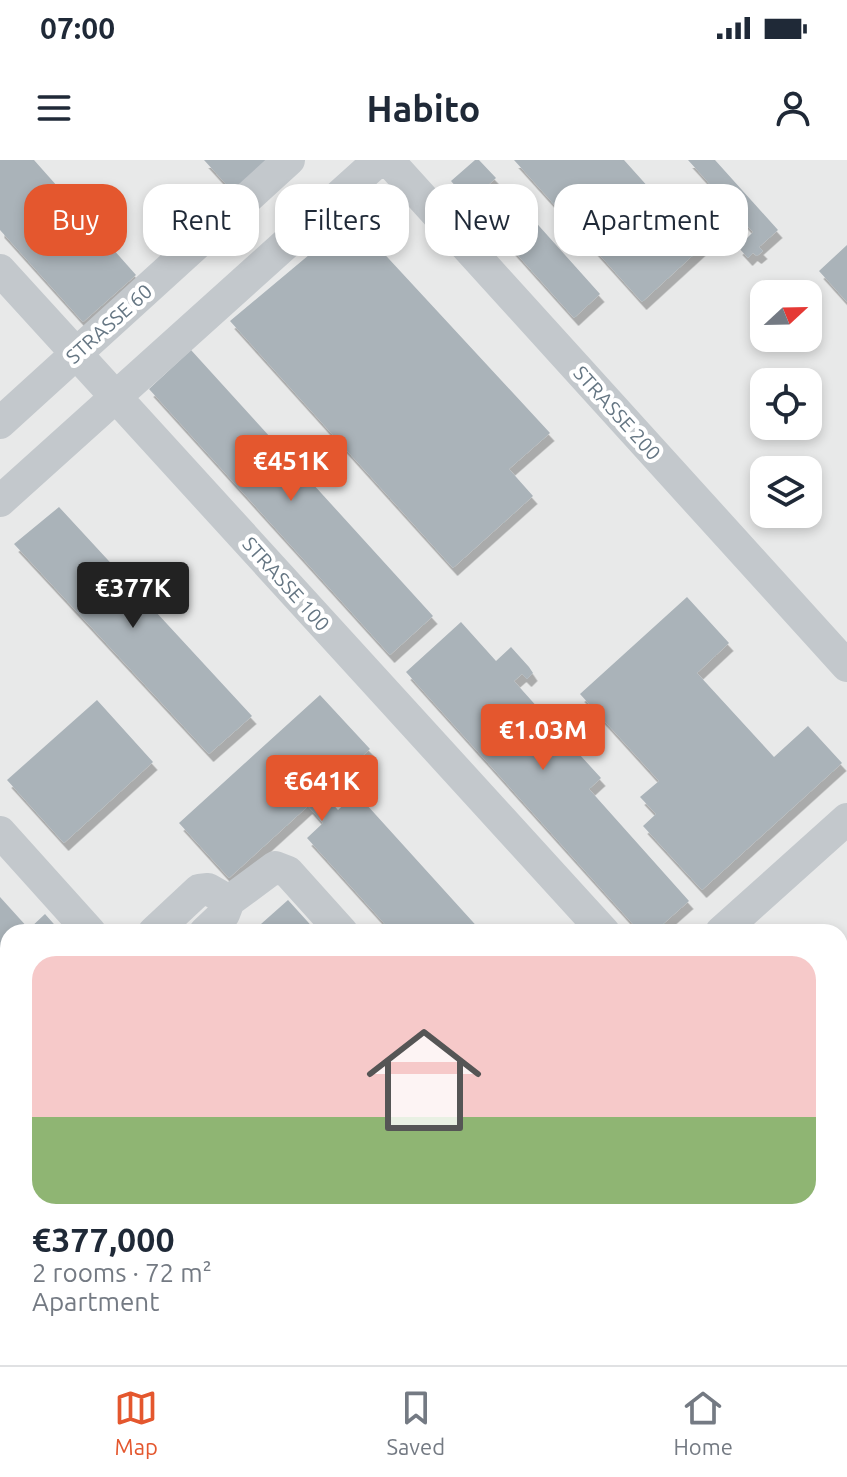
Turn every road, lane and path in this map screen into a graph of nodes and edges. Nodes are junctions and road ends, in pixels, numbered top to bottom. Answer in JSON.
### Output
{"nodes":[{"id":1,"x":289,"y":160,"type":"edge"},
{"id":2,"x":379,"y":160,"type":"edge"},
{"id":3,"x":388,"y":160,"type":"edge"},
{"id":4,"x":0,"y":270,"type":"edge"},
{"id":5,"x":76,"y":354,"type":"junction"},
{"id":6,"x":116,"y":397,"type":"junction"},
{"id":7,"x":0,"y":423,"type":"edge"},
{"id":8,"x":0,"y":501,"type":"edge"},
{"id":9,"x":847,"y":666,"type":"edge"},
{"id":10,"x":847,"y":819,"type":"edge"},
{"id":11,"x":0,"y":832,"type":"edge"},
{"id":12,"x":229,"y":901,"type":"junction"},
{"id":13,"x":83,"y":924,"type":"edge"},
{"id":14,"x":163,"y":924,"type":"edge"},
{"id":15,"x":213,"y":924,"type":"edge"},
{"id":16,"x":335,"y":924,"type":"edge"},
{"id":17,"x":597,"y":924,"type":"edge"},
{"id":18,"x":730,"y":924,"type":"edge"}],
"edges":[{"from":1,"to":5,"type":"street","name":"STRASSE 60"},
{"from":2,"to":6,"type":"street"},
{"from":3,"to":9,"type":"street","name":"STRASSE 200"},
{"from":4,"to":5,"type":"street","name":"STRASSE 100"},
{"from":5,"to":6,"type":"street","name":"STRASSE 100"},
{"from":5,"to":7,"type":"street","name":"STRASSE 60"},
{"from":6,"to":8,"type":"street"},
{"from":6,"to":17,"type":"street","name":"STRASSE 100"},
{"from":10,"to":18,"type":"street"},
{"from":11,"to":13,"type":"street"},
{"from":12,"to":14,"type":"street"},
{"from":12,"to":15,"type":"street"},
{"from":12,"to":16,"type":"street"}]}
